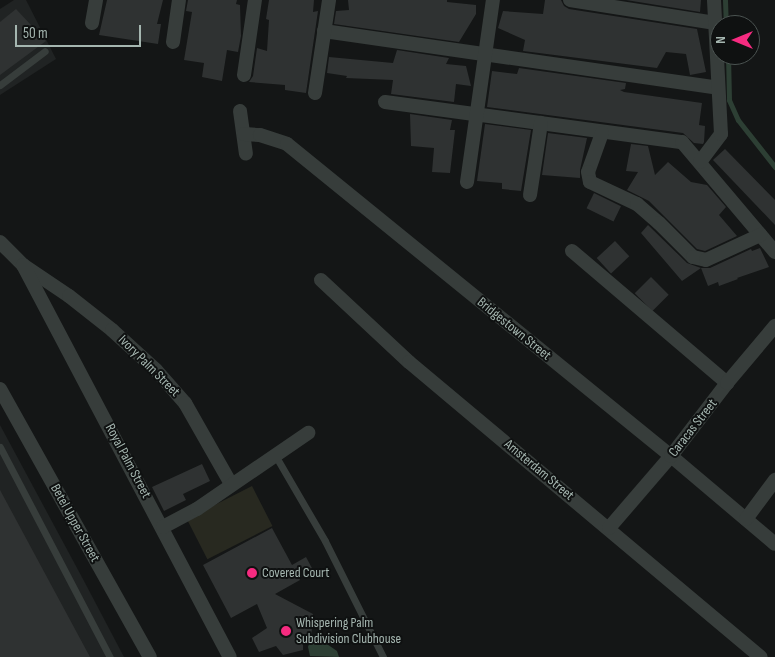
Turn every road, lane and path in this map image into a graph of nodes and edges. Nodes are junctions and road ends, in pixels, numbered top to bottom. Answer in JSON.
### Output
{"nodes":[{"id":1,"x":96,"y":0,"type":"edge"},
{"id":2,"x":179,"y":0,"type":"edge"},
{"id":3,"x":255,"y":0,"type":"edge"},
{"id":4,"x":329,"y":0,"type":"edge"},
{"id":5,"x":493,"y":0,"type":"edge"},
{"id":6,"x":570,"y":0,"type":"edge"},
{"id":7,"x":714,"y":0,"type":"edge"},
{"id":8,"x":714,"y":15,"type":"edge"},
{"id":9,"x":710,"y":21,"type":"edge"},
{"id":10,"x":92,"y":23,"type":"dead end"},
{"id":11,"x":324,"y":32,"type":"junction"},
{"id":12,"x":173,"y":42,"type":"dead end"},
{"id":13,"x":45,"y":51,"type":"dead end"},
{"id":14,"x":485,"y":55,"type":"junction"},
{"id":15,"x":717,"y":65,"type":"edge"},
{"id":16,"x":244,"y":74,"type":"dead end"},
{"id":17,"x":0,"y":85,"type":"edge"},
{"id":18,"x":718,"y":88,"type":"junction"},
{"id":19,"x":315,"y":93,"type":"dead end"},
{"id":20,"x":384,"y":102,"type":"dead end"},
{"id":21,"x":240,"y":111,"type":"dead end"},
{"id":22,"x":477,"y":114,"type":"junction"},
{"id":23,"x":541,"y":123,"type":"junction"},
{"id":24,"x":602,"y":133,"type":"junction"},
{"id":25,"x":244,"y":134,"type":"junction"},
{"id":26,"x":246,"y":154,"type":"dead end"},
{"id":27,"x":700,"y":162,"type":"junction"},
{"id":28,"x":467,"y":182,"type":"dead end"},
{"id":29,"x":530,"y":195,"type":"dead end"},
{"id":30,"x":760,"y":235,"type":"junction"},
{"id":31,"x":0,"y":242,"type":"edge"},
{"id":32,"x":572,"y":251,"type":"dead end"},
{"id":33,"x":775,"y":252,"type":"edge"},
{"id":34,"x":23,"y":265,"type":"junction"},
{"id":35,"x":321,"y":280,"type":"dead end"},
{"id":36,"x":775,"y":326,"type":"edge"},
{"id":37,"x":727,"y":383,"type":"junction"},
{"id":38,"x":0,"y":389,"type":"edge"},
{"id":39,"x":308,"y":433,"type":"dead end"},
{"id":40,"x":0,"y":447,"type":"edge"},
{"id":41,"x":274,"y":455,"type":"junction"},
{"id":42,"x":671,"y":456,"type":"junction"},
{"id":43,"x":775,"y":480,"type":"edge"},
{"id":44,"x":230,"y":484,"type":"junction"},
{"id":45,"x":746,"y":519,"type":"junction"},
{"id":46,"x":163,"y":526,"type":"junction"},
{"id":47,"x":609,"y":528,"type":"junction"},
{"id":48,"x":775,"y":544,"type":"edge"},
{"id":49,"x":110,"y":657,"type":"edge"},
{"id":50,"x":150,"y":657,"type":"edge"},
{"id":51,"x":230,"y":657,"type":"edge"},
{"id":52,"x":383,"y":657,"type":"edge"},
{"id":53,"x":760,"y":657,"type":"edge"}],
"edges":[{"from":1,"to":10,"type":"street"},
{"from":2,"to":12,"type":"street"},
{"from":3,"to":16,"type":"street"},
{"from":4,"to":11,"type":"street"},
{"from":5,"to":14,"type":"street"},
{"from":6,"to":9,"type":"street"},
{"from":7,"to":8,"type":"street"},
{"from":11,"to":14,"type":"street"},
{"from":11,"to":19,"type":"street"},
{"from":13,"to":17,"type":"lane"},
{"from":14,"to":18,"type":"street"},
{"from":14,"to":22,"type":"street"},
{"from":15,"to":18,"type":"street"},
{"from":18,"to":27,"type":"street"},
{"from":20,"to":22,"type":"street"},
{"from":21,"to":25,"type":"street"},
{"from":22,"to":23,"type":"street"},
{"from":22,"to":28,"type":"street"},
{"from":23,"to":24,"type":"street"},
{"from":23,"to":29,"type":"street"},
{"from":24,"to":27,"type":"street"},
{"from":24,"to":30,"type":"street"},
{"from":25,"to":26,"type":"street"},
{"from":25,"to":42,"type":"street","name":"Bridgestown Street"},
{"from":27,"to":30,"type":"street"},
{"from":30,"to":33,"type":"street"},
{"from":31,"to":34,"type":"street","name":"Ivory Palm Street"},
{"from":32,"to":37,"type":"street"},
{"from":34,"to":44,"type":"street","name":"Ivory Palm Street"},
{"from":34,"to":46,"type":"street","name":"Royal Palm Street"},
{"from":35,"to":47,"type":"street","name":"Amsterdam Street"},
{"from":36,"to":37,"type":"street","name":"Caracas Street"},
{"from":37,"to":42,"type":"street","name":"Caracas Street"},
{"from":38,"to":50,"type":"street","name":"Betel Upper Street"},
{"from":39,"to":41,"type":"street"},
{"from":40,"to":49,"type":"lane"},
{"from":41,"to":44,"type":"street"},
{"from":41,"to":52,"type":"lane"},
{"from":42,"to":45,"type":"street","name":"Bridgestown Street"},
{"from":42,"to":47,"type":"street","name":"Caracas Street"},
{"from":43,"to":45,"type":"street"},
{"from":44,"to":46,"type":"street"},
{"from":45,"to":48,"type":"street","name":"Bridgestown Street"},
{"from":46,"to":51,"type":"street","name":"Royal Palm Street"},
{"from":47,"to":53,"type":"street","name":"Amsterdam Street"}]}
